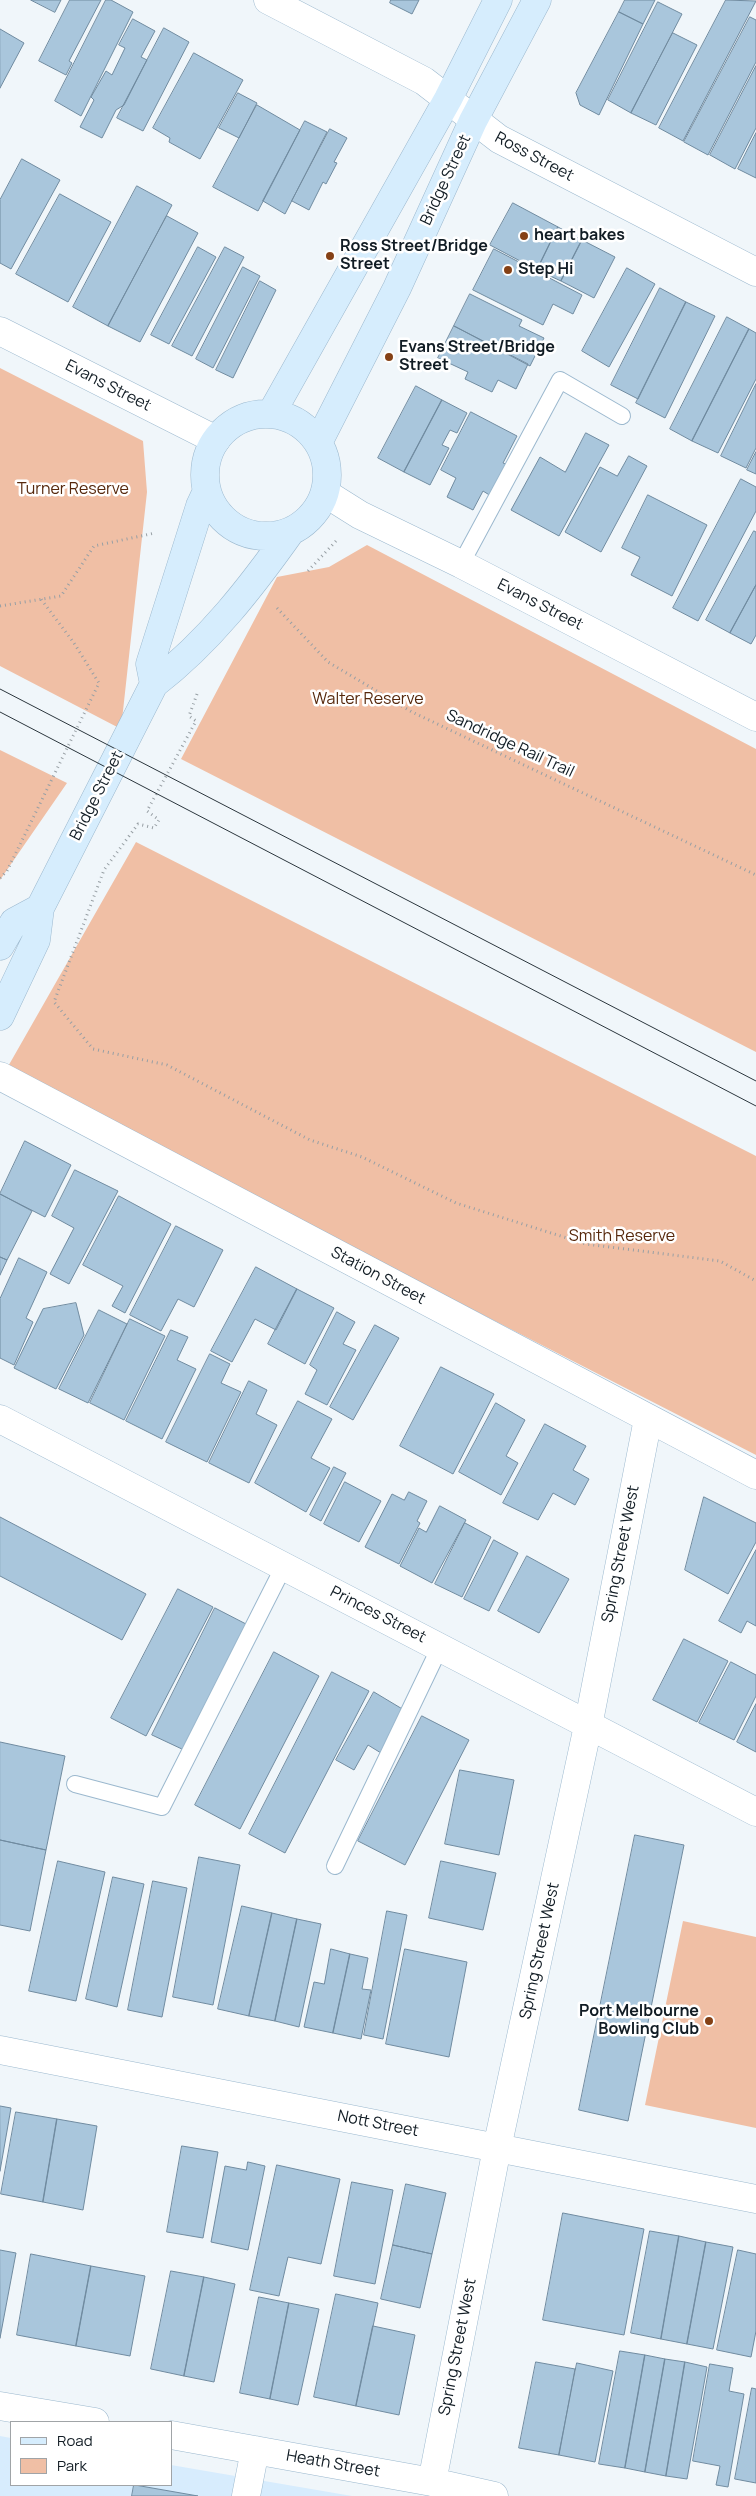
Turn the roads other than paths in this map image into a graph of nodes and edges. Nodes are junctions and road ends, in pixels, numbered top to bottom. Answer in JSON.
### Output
{"nodes":[{"id":1,"x":268,"y":0,"type":"edge"},
{"id":2,"x":498,"y":0,"type":"edge"},
{"id":3,"x":537,"y":0,"type":"edge"},
{"id":4,"x":448,"y":99,"type":"junction"},
{"id":5,"x":473,"y":121,"type":"junction"},
{"id":6,"x":756,"y":272,"type":"edge"},
{"id":7,"x":0,"y":332,"type":"edge"},
{"id":8,"x":271,"y":414,"type":"junction"},
{"id":9,"x":622,"y":416,"type":"dead end"},
{"id":10,"x":216,"y":440,"type":"junction"},
{"id":11,"x":318,"y":443,"type":"junction"},
{"id":12,"x":207,"y":492,"type":"junction"},
{"id":13,"x":324,"y":493,"type":"junction"},
{"id":14,"x":292,"y":531,"type":"junction"},
{"id":15,"x":461,"y":564,"type":"junction"},
{"id":16,"x":154,"y":684,"type":"junction"},
{"id":17,"x":756,"y":716,"type":"edge"},
{"id":18,"x":40,"y":908,"type":"junction"},
{"id":19,"x":0,"y":946,"type":"edge"},
{"id":20,"x":0,"y":1016,"type":"edge"},
{"id":21,"x":0,"y":1076,"type":"edge"},
{"id":22,"x":0,"y":1419,"type":"edge"},
{"id":23,"x":648,"y":1419,"type":"junction"},
{"id":24,"x":756,"y":1475,"type":"edge"},
{"id":25,"x":284,"y":1566,"type":"junction"},
{"id":26,"x":440,"y":1647,"type":"junction"},
{"id":27,"x":588,"y":1726,"type":"junction"},
{"id":28,"x":74,"y":1784,"type":"dead end"},
{"id":29,"x":756,"y":1812,"type":"edge"},
{"id":30,"x":335,"y":1866,"type":"dead end"},
{"id":31,"x":0,"y":2050,"type":"edge"},
{"id":32,"x":497,"y":2148,"type":"junction"},
{"id":33,"x":756,"y":2199,"type":"edge"},
{"id":34,"x":0,"y":2406,"type":"edge"},
{"id":35,"x":90,"y":2421,"type":"edge"},
{"id":36,"x":172,"y":2436,"type":"edge"},
{"id":37,"x":255,"y":2450,"type":"junction"},
{"id":38,"x":432,"y":2482,"type":"junction"},
{"id":39,"x":246,"y":2496,"type":"edge"},
{"id":40,"x":494,"y":2496,"type":"edge"}],
"edges":[{"from":1,"to":4,"type":"street","name":"Ross Street"},
{"from":2,"to":4,"type":"street"},
{"from":3,"to":5,"type":"street","name":"Bridge Street"},
{"from":4,"to":5,"type":"street","name":"Ross Street"},
{"from":4,"to":8,"type":"street"},
{"from":5,"to":6,"type":"street","name":"Ross Street"},
{"from":5,"to":11,"type":"street","name":"Bridge Street"},
{"from":7,"to":10,"type":"street","name":"Evans Street"},
{"from":8,"to":10,"type":"street"},
{"from":8,"to":11,"type":"street"},
{"from":9,"to":15,"type":"lane"},
{"from":10,"to":12,"type":"street"},
{"from":11,"to":13,"type":"street"},
{"from":12,"to":14,"type":"street"},
{"from":12,"to":16,"type":"street"},
{"from":13,"to":14,"type":"street"},
{"from":13,"to":15,"type":"street","name":"Evans Street"},
{"from":14,"to":16,"type":"street","name":"Bridge Street"},
{"from":15,"to":17,"type":"street","name":"Evans Street"},
{"from":16,"to":18,"type":"street","name":"Bridge Street"},
{"from":18,"to":19,"type":"street"},
{"from":18,"to":20,"type":"street","name":"Bridge Street"},
{"from":21,"to":23,"type":"street","name":"Station Street"},
{"from":22,"to":25,"type":"street","name":"Princes Street"},
{"from":23,"to":24,"type":"street","name":"Station Street"},
{"from":23,"to":27,"type":"street","name":"Spring Street West"},
{"from":25,"to":26,"type":"street","name":"Princes Street"},
{"from":25,"to":28,"type":"lane"},
{"from":26,"to":27,"type":"street","name":"Princes Street"},
{"from":26,"to":30,"type":"lane"},
{"from":27,"to":29,"type":"street","name":"Princes Street"},
{"from":27,"to":32,"type":"street","name":"Spring Street West"},
{"from":31,"to":32,"type":"street","name":"Nott Street"},
{"from":32,"to":33,"type":"street","name":"Nott Street"},
{"from":32,"to":38,"type":"street","name":"Spring Street West"},
{"from":34,"to":35,"type":"street"},
{"from":36,"to":37,"type":"street","name":"Heath Street"},
{"from":37,"to":38,"type":"street","name":"Heath Street"},
{"from":37,"to":39,"type":"street"},
{"from":38,"to":40,"type":"street","name":"Heath Street"}]}
